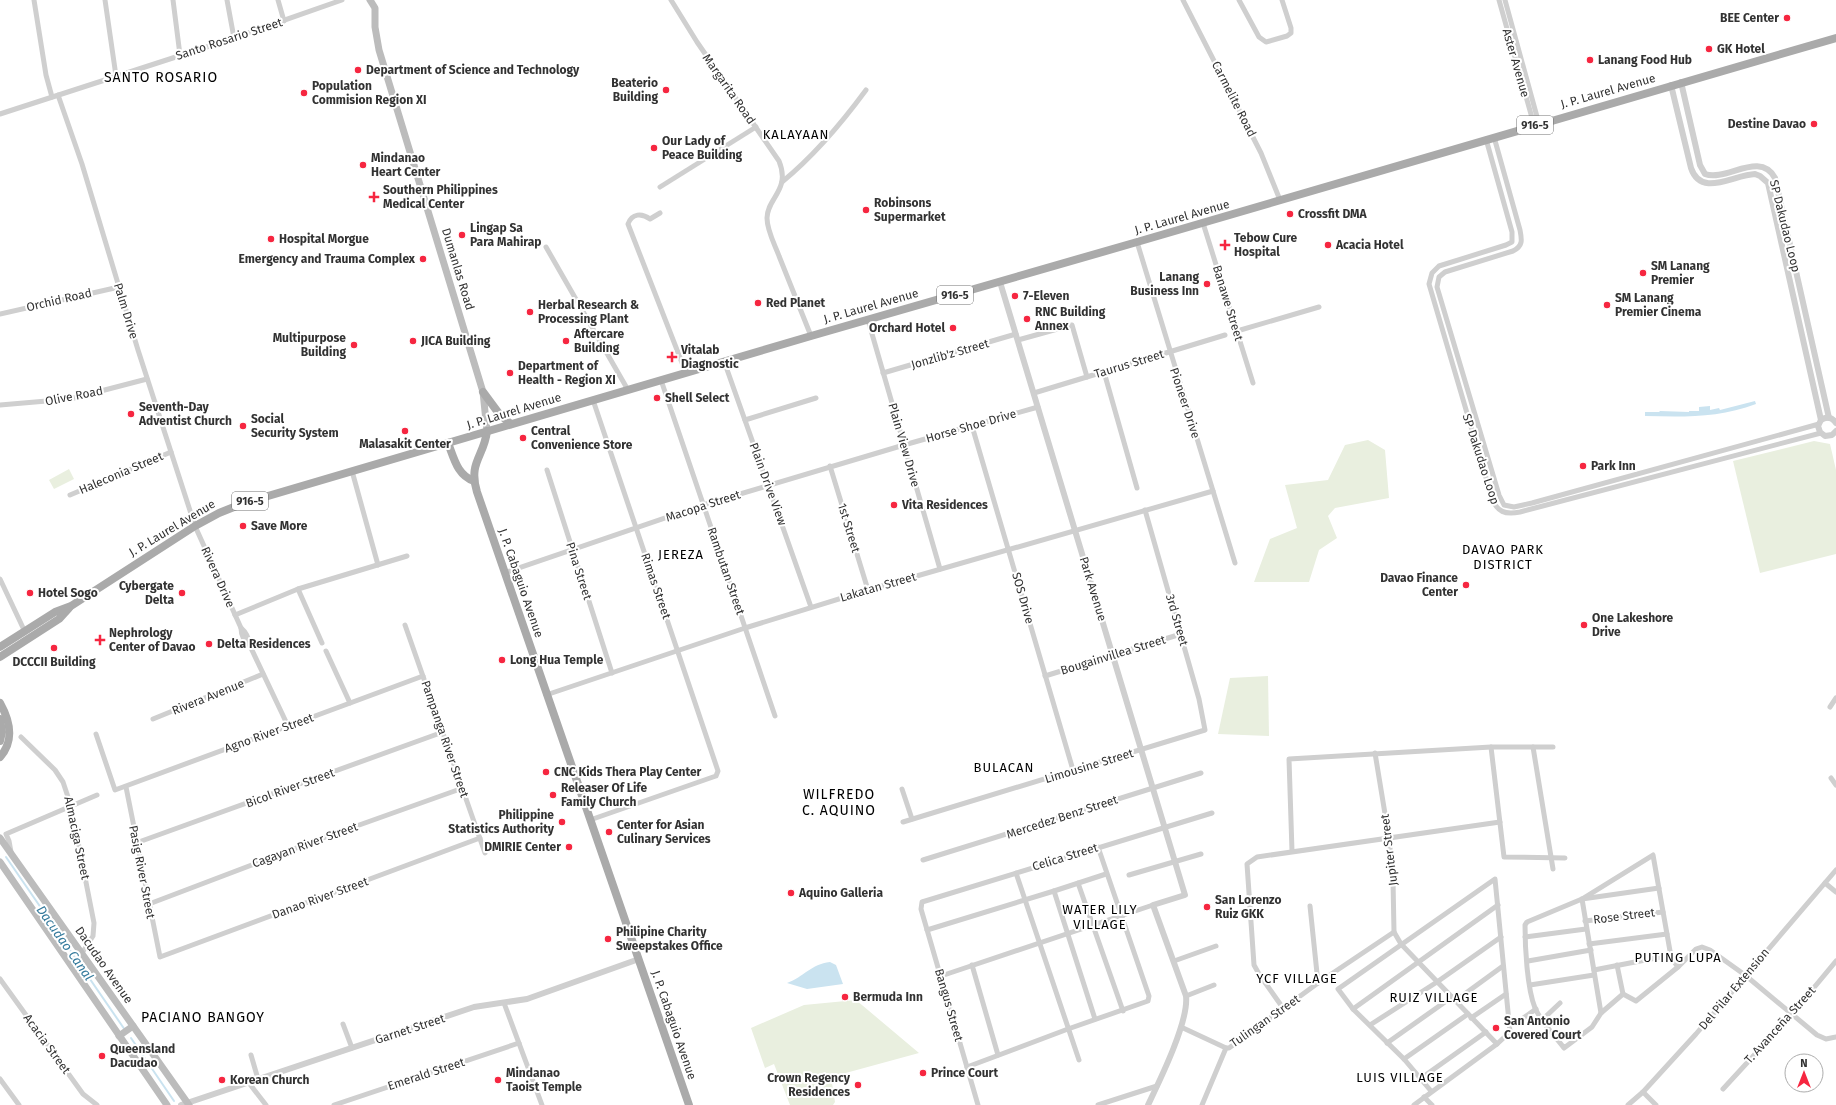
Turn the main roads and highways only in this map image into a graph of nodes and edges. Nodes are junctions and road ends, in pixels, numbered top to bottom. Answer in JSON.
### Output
{"nodes":[{"id":1,"x":374,"y":2,"type":"edge"},
{"id":2,"x":1836,"y":38,"type":"edge"},
{"id":3,"x":483,"y":392,"type":"junction"},
{"id":4,"x":511,"y":424,"type":"junction"},
{"id":5,"x":487,"y":432,"type":"junction"},
{"id":6,"x":448,"y":443,"type":"junction"},
{"id":7,"x":474,"y":481,"type":"junction"},
{"id":8,"x":71,"y":606,"type":"junction"},
{"id":9,"x":0,"y":646,"type":"edge"},
{"id":10,"x":0,"y":657,"type":"edge"},
{"id":11,"x":0,"y":703,"type":"edge"},
{"id":12,"x":0,"y":719,"type":"edge"},
{"id":13,"x":0,"y":741,"type":"edge"},
{"id":14,"x":0,"y":757,"type":"edge"},
{"id":15,"x":0,"y":838,"type":"edge"},
{"id":16,"x":0,"y":862,"type":"edge"},
{"id":17,"x":0,"y":869,"type":"edge"},
{"id":18,"x":8,"y":874,"type":"junction"},
{"id":19,"x":133,"y":1026,"type":"junction"},
{"id":20,"x":119,"y":1036,"type":"junction"},
{"id":21,"x":186,"y":1104,"type":"edge"},
{"id":22,"x":167,"y":1105,"type":"edge"},
{"id":23,"x":689,"y":1105,"type":"edge"}],
"edges":[{"from":1,"to":3,"type":"main road","name":"Dumanlas Road"},
{"from":2,"to":4,"type":"main road","name":"J. P. Laurel Avenue","number":"916-5"},
{"from":3,"to":4,"type":"main road"},
{"from":3,"to":5,"type":"main road","name":"Dumanlas Road"},
{"from":4,"to":5,"type":"main road","name":"J. P. Laurel Avenue","number":"916-5"},
{"from":5,"to":6,"type":"main road","name":"J. P. Laurel Avenue","number":"916-5"},
{"from":5,"to":7,"type":"main road","name":"J. P. Cabaguio Avenue"},
{"from":6,"to":7,"type":"main road"},
{"from":6,"to":8,"type":"main road","name":"J. P. Laurel Avenue","number":"916-5"},
{"from":7,"to":23,"type":"main road","name":"J. P. Cabaguio Avenue"},
{"from":8,"to":9,"type":"main road","name":"J. P. Laurel Avenue","number":"916-5"},
{"from":8,"to":10,"type":"main road","name":"J. P. Laurel Avenue","number":"916-5"},
{"from":11,"to":14,"type":"main road"},
{"from":12,"to":13,"type":"main road"},
{"from":15,"to":19,"type":"main road","name":"Dacudao Avenue"},
{"from":16,"to":18,"type":"main road"},
{"from":17,"to":18,"type":"main road"},
{"from":18,"to":20,"type":"main road"},
{"from":19,"to":20,"type":"main road"},
{"from":19,"to":21,"type":"main road","name":"Dacudao Avenue"},
{"from":20,"to":22,"type":"main road"}]}
